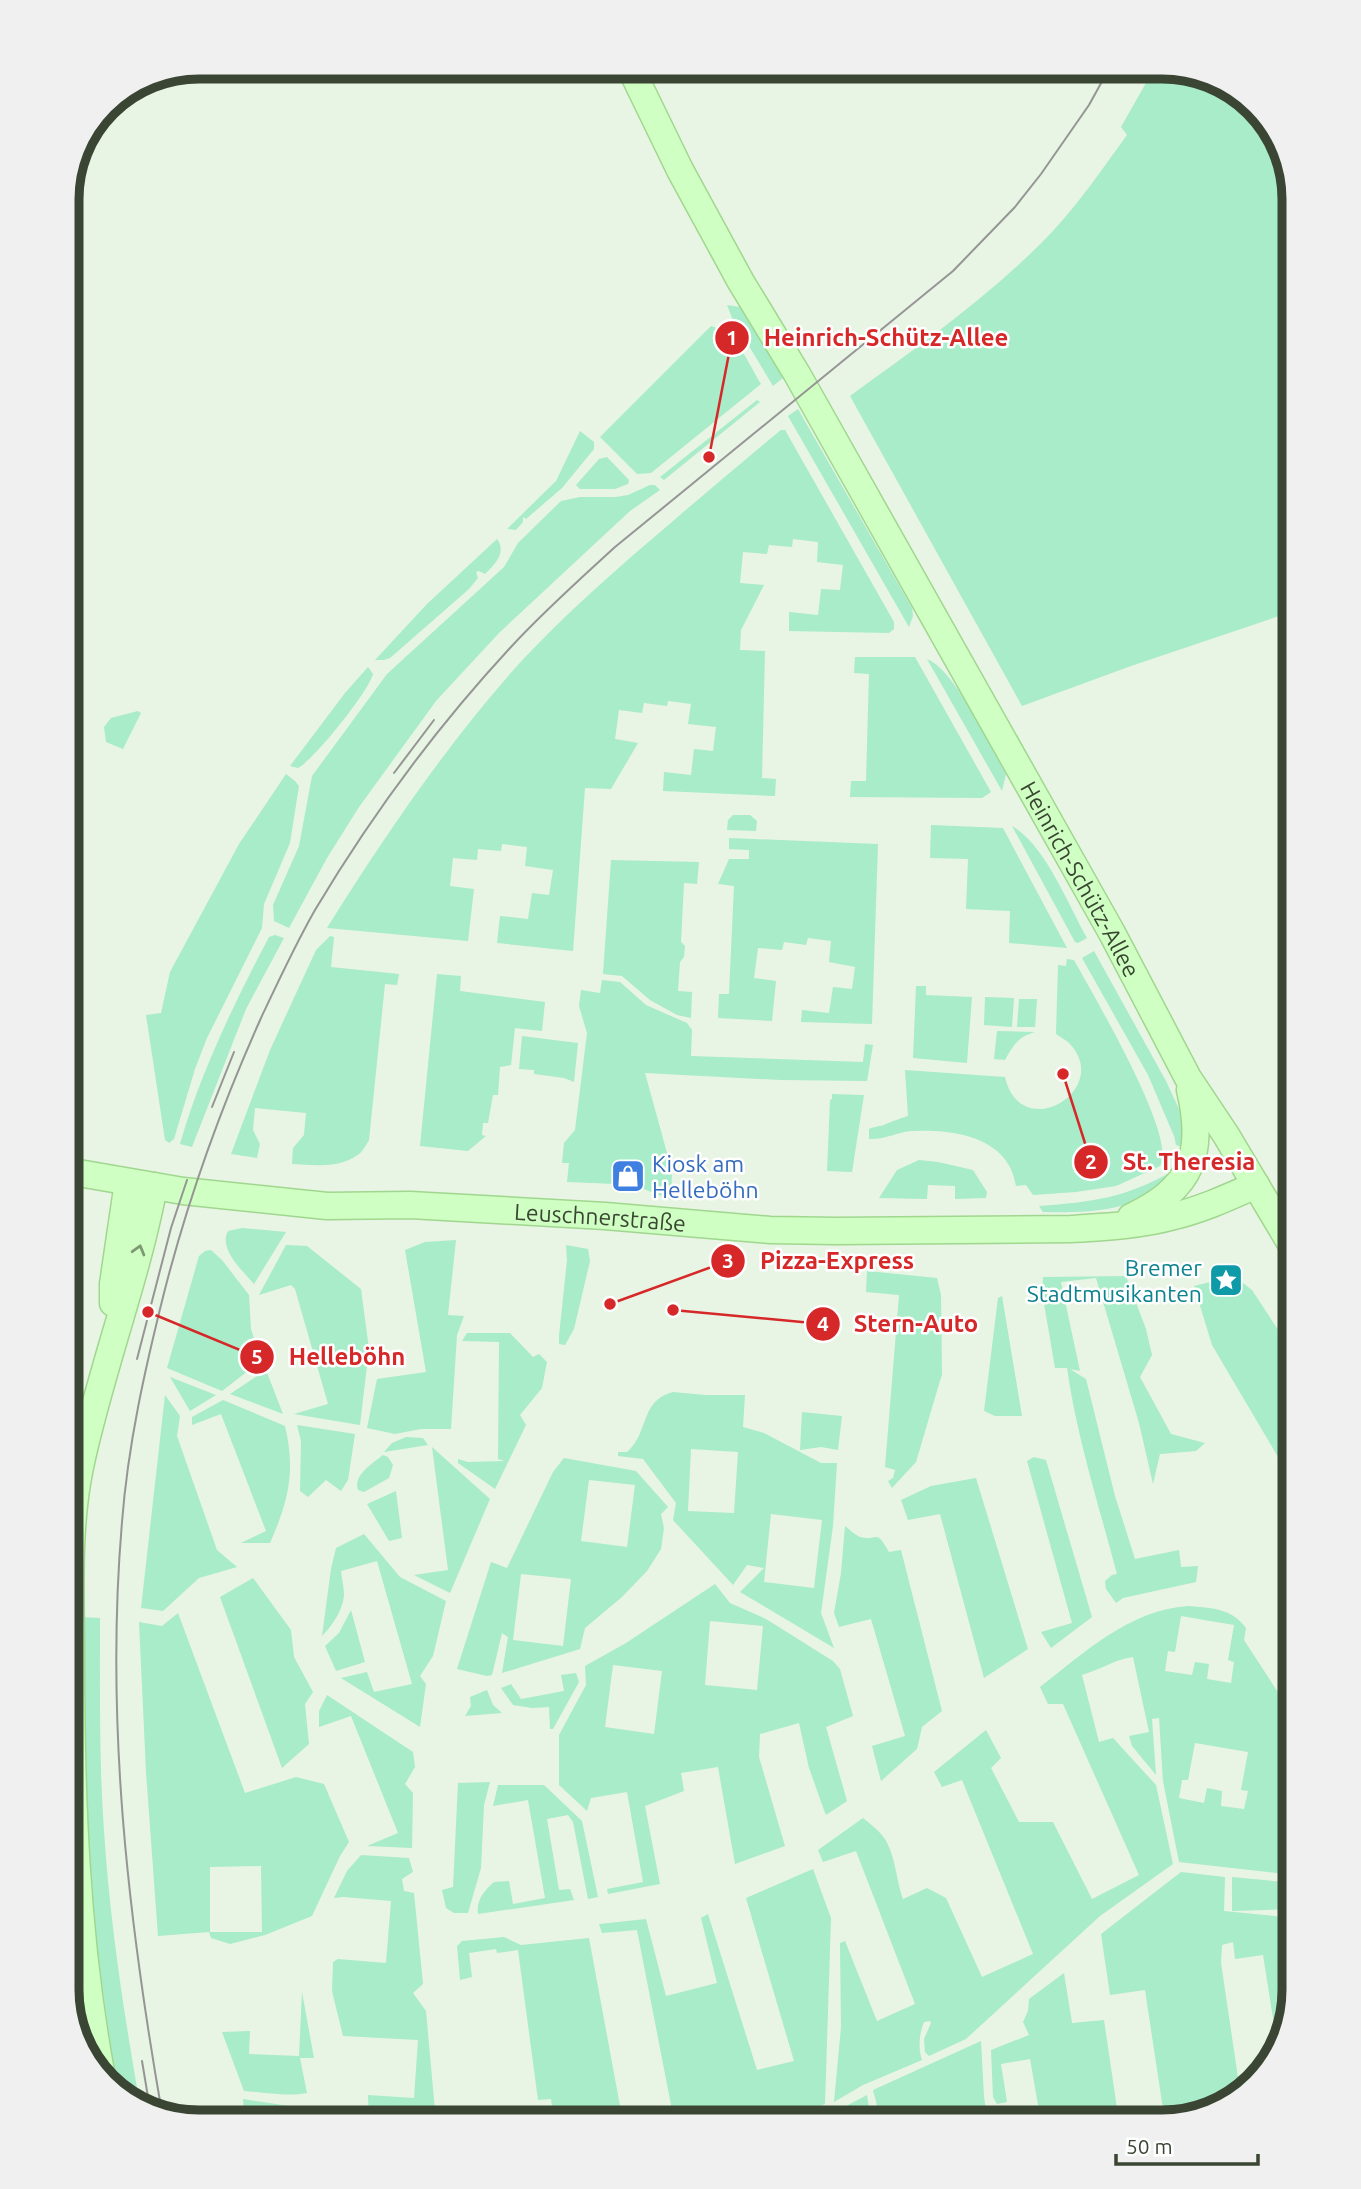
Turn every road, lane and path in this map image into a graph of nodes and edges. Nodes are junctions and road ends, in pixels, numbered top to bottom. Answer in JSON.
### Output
{"nodes":[{"id":1,"x":636,"y":79,"type":"edge"},
{"id":2,"x":1188,"y":1078,"type":"junction"},
{"id":3,"x":79,"y":1173,"type":"edge"},
{"id":4,"x":128,"y":1182,"type":"junction"},
{"id":5,"x":1256,"y":1185,"type":"junction"},
{"id":6,"x":154,"y":1186,"type":"junction"},
{"id":7,"x":1110,"y":1226,"type":"junction"},
{"id":8,"x":1282,"y":1229,"type":"edge"},
{"id":9,"x":113,"y":1339,"type":"junction"},
{"id":10,"x":79,"y":1475,"type":"edge"},
{"id":11,"x":79,"y":1884,"type":"edge"},
{"id":12,"x":99,"y":2057,"type":"edge"}],
"edges":[{"from":1,"to":2,"type":"main road","name":"Heinrich-Schütz-Allee"},
{"from":2,"to":5,"type":"main road","name":"Heinrich-Schütz-Allee"},
{"from":2,"to":7,"type":"main road"},
{"from":3,"to":4,"type":"main road","name":"Leuschnerstraße"},
{"from":4,"to":6,"type":"main road","name":"Leuschnerstraße"},
{"from":4,"to":9,"type":"main road"},
{"from":5,"to":7,"type":"main road","name":"Leuschnerstraße"},
{"from":5,"to":8,"type":"main road","name":"Heinrich-Schütz-Allee"},
{"from":6,"to":7,"type":"main road","name":"Leuschnerstraße"},
{"from":9,"to":6,"type":"main road","one_way":true},
{"from":9,"to":10,"type":"main road"},
{"from":11,"to":12,"type":"main road"}]}
